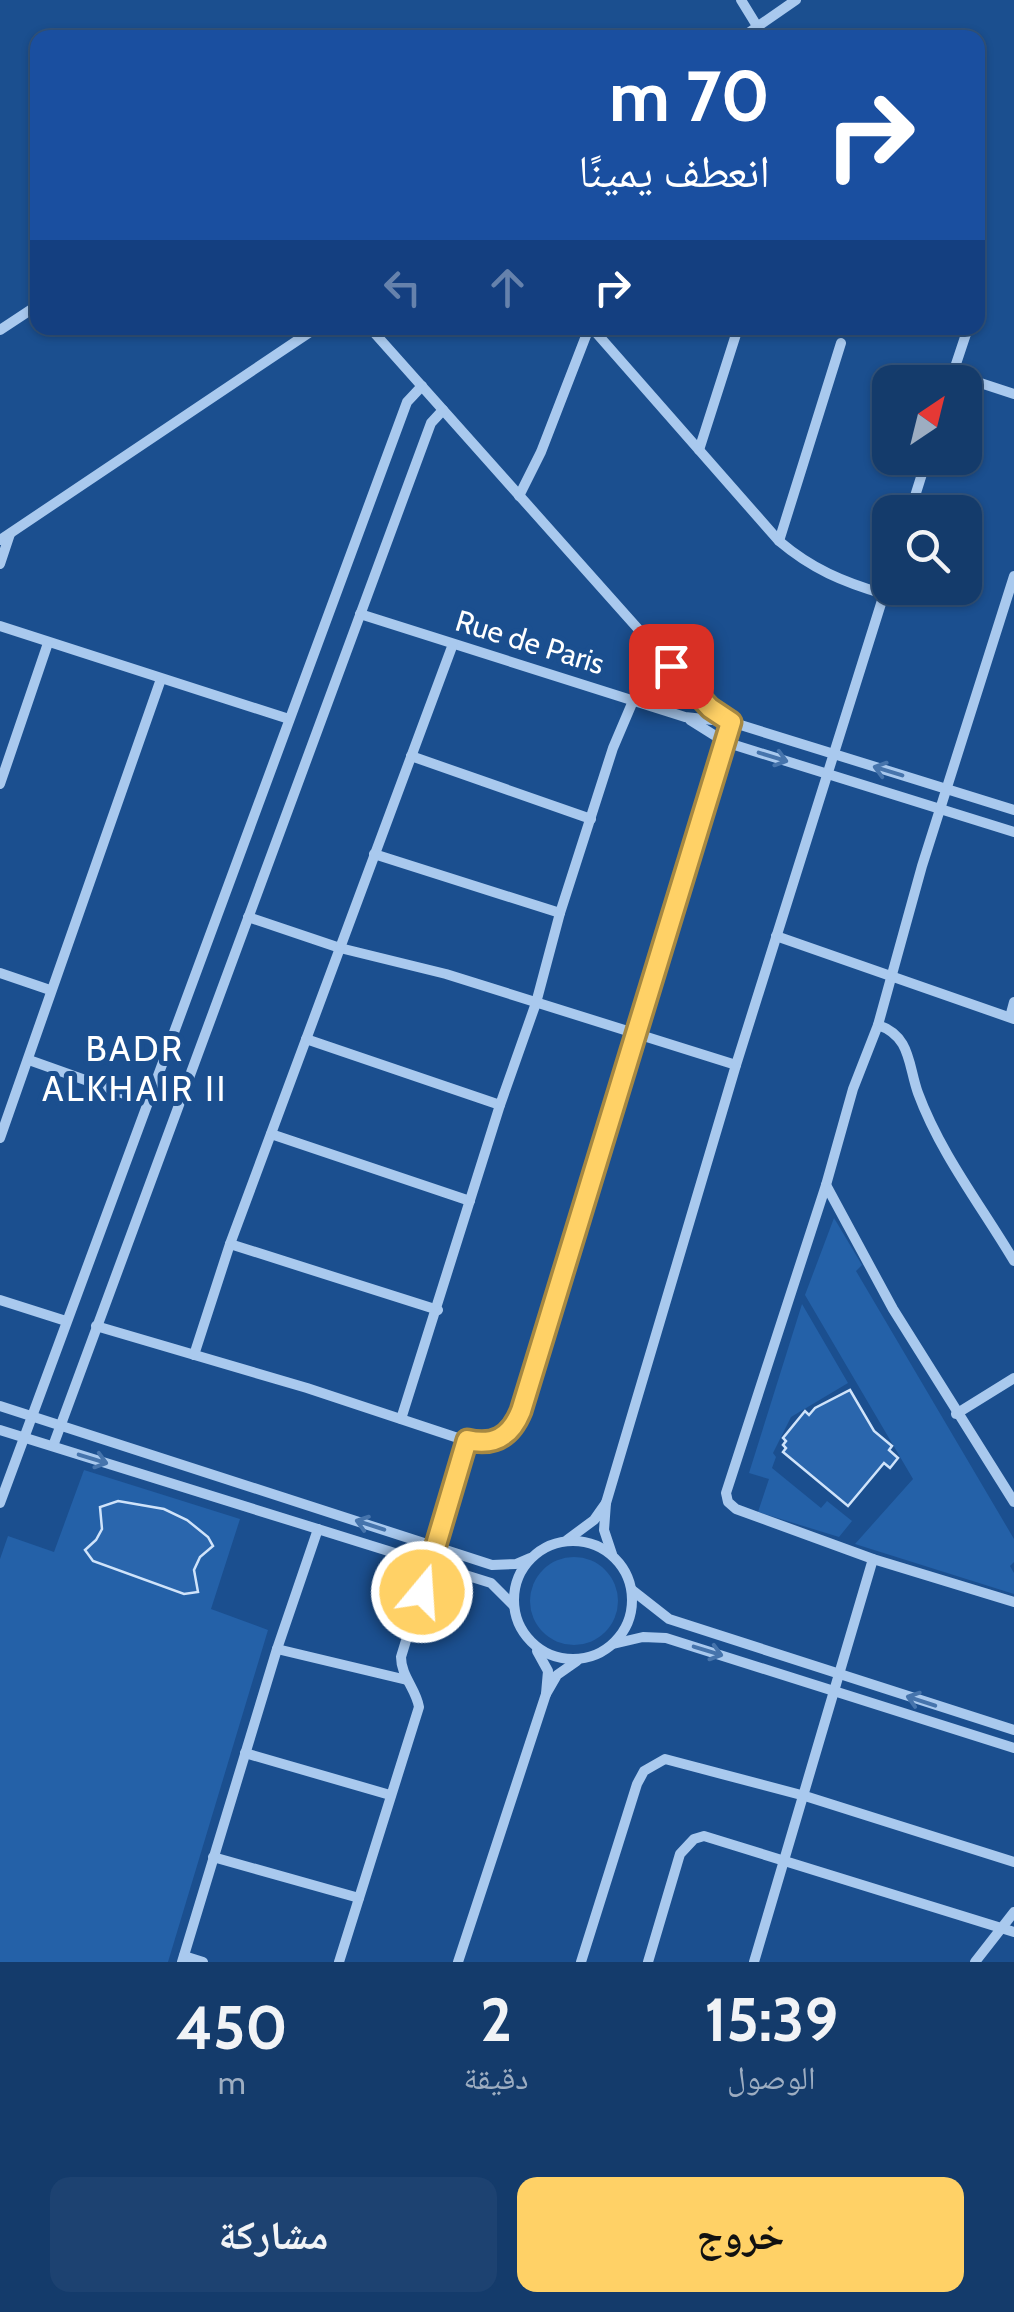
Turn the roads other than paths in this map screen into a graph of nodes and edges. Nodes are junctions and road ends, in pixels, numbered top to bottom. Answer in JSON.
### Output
{"nodes":[{"id":1,"x":741,"y":0,"type":"edge"},
{"id":2,"x":796,"y":0,"type":"edge"},
{"id":3,"x":757,"y":26,"type":"junction"},
{"id":4,"x":752,"y":30,"type":"edge"},
{"id":5,"x":30,"y":309,"type":"edge"},
{"id":6,"x":0,"y":330,"type":"edge"},
{"id":7,"x":306,"y":335,"type":"edge"},
{"id":8,"x":376,"y":335,"type":"edge"},
{"id":9,"x":587,"y":335,"type":"edge"},
{"id":10,"x":596,"y":335,"type":"edge"},
{"id":11,"x":736,"y":335,"type":"edge"},
{"id":12,"x":966,"y":335,"type":"edge"},
{"id":13,"x":842,"y":343,"type":"dead end"},
{"id":14,"x":956,"y":365,"type":"edge"},
{"id":15,"x":422,"y":386,"type":"junction"},
{"id":16,"x":982,"y":386,"type":"edge"},
{"id":17,"x":1014,"y":394,"type":"edge"},
{"id":18,"x":443,"y":410,"type":"junction"},
{"id":19,"x":699,"y":450,"type":"junction"},
{"id":20,"x":519,"y":496,"type":"junction"},
{"id":21,"x":5,"y":537,"type":"edge"},
{"id":22,"x":779,"y":541,"type":"junction"},
{"id":23,"x":0,"y":564,"type":"edge"},
{"id":24,"x":1014,"y":576,"type":"edge"},
{"id":25,"x":872,"y":590,"type":"edge"},
{"id":26,"x":881,"y":605,"type":"edge"},
{"id":27,"x":360,"y":614,"type":"junction"},
{"id":28,"x":0,"y":626,"type":"edge"},
{"id":29,"x":48,"y":643,"type":"junction"},
{"id":30,"x":453,"y":644,"type":"junction"},
{"id":31,"x":161,"y":678,"type":"junction"},
{"id":32,"x":634,"y":700,"type":"junction"},
{"id":33,"x":685,"y":717,"type":"junction"},
{"id":34,"x":289,"y":719,"type":"junction"},
{"id":35,"x":731,"y":722,"type":"junction"},
{"id":36,"x":725,"y":742,"type":"junction"},
{"id":37,"x":834,"y":754,"type":"junction"},
{"id":38,"x":411,"y":756,"type":"junction"},
{"id":39,"x":828,"y":774,"type":"junction"},
{"id":40,"x":0,"y":784,"type":"edge"},
{"id":41,"x":946,"y":789,"type":"junction"},
{"id":42,"x":940,"y":808,"type":"junction"},
{"id":43,"x":1014,"y":810,"type":"edge"},
{"id":44,"x":591,"y":819,"type":"junction"},
{"id":45,"x":1014,"y":832,"type":"edge"},
{"id":46,"x":374,"y":854,"type":"junction"},
{"id":47,"x":560,"y":913,"type":"junction"},
{"id":48,"x":248,"y":918,"type":"junction"},
{"id":49,"x":776,"y":936,"type":"junction"},
{"id":50,"x":340,"y":948,"type":"junction"},
{"id":51,"x":0,"y":972,"type":"edge"},
{"id":52,"x":891,"y":976,"type":"junction"},
{"id":53,"x":50,"y":990,"type":"junction"},
{"id":54,"x":1014,"y":1002,"type":"edge"},
{"id":55,"x":536,"y":1003,"type":"junction"},
{"id":56,"x":1012,"y":1018,"type":"edge"},
{"id":57,"x":878,"y":1025,"type":"junction"},
{"id":58,"x":635,"y":1034,"type":"junction"},
{"id":59,"x":306,"y":1039,"type":"junction"},
{"id":60,"x":29,"y":1060,"type":"junction"},
{"id":61,"x":736,"y":1065,"type":"junction"},
{"id":62,"x":148,"y":1102,"type":"junction"},
{"id":63,"x":500,"y":1105,"type":"junction"},
{"id":64,"x":271,"y":1134,"type":"junction"},
{"id":65,"x":0,"y":1138,"type":"edge"},
{"id":66,"x":826,"y":1185,"type":"junction"},
{"id":67,"x":470,"y":1202,"type":"junction"},
{"id":68,"x":230,"y":1244,"type":"junction"},
{"id":69,"x":1014,"y":1261,"type":"edge"},
{"id":70,"x":0,"y":1300,"type":"edge"},
{"id":71,"x":438,"y":1310,"type":"junction"},
{"id":72,"x":66,"y":1322,"type":"junction"},
{"id":73,"x":96,"y":1326,"type":"junction"},
{"id":74,"x":194,"y":1355,"type":"junction"},
{"id":75,"x":1014,"y":1378,"type":"edge"},
{"id":76,"x":0,"y":1406,"type":"edge"},
{"id":77,"x":956,"y":1414,"type":"junction"},
{"id":78,"x":31,"y":1416,"type":"junction"},
{"id":79,"x":401,"y":1418,"type":"junction"},
{"id":80,"x":60,"y":1426,"type":"junction"},
{"id":81,"x":0,"y":1430,"type":"edge"},
{"id":82,"x":23,"y":1437,"type":"junction"},
{"id":83,"x":467,"y":1440,"type":"junction"},
{"id":84,"x":53,"y":1446,"type":"junction"},
{"id":85,"x":1014,"y":1502,"type":"edge"},
{"id":86,"x":0,"y":1503,"type":"edge"},
{"id":87,"x":606,"y":1503,"type":"junction"},
{"id":88,"x":318,"y":1529,"type":"junction"},
{"id":89,"x":564,"y":1541,"type":"junction"},
{"id":90,"x":437,"y":1547,"type":"junction"},
{"id":91,"x":613,"y":1555,"type":"junction"},
{"id":92,"x":530,"y":1558,"type":"junction"},
{"id":93,"x":873,"y":1559,"type":"junction"},
{"id":94,"x":431,"y":1564,"type":"junction"},
{"id":95,"x":632,"y":1590,"type":"junction"},
{"id":96,"x":1014,"y":1602,"type":"edge"},
{"id":97,"x":514,"y":1606,"type":"junction"},
{"id":98,"x":531,"y":1642,"type":"junction"},
{"id":99,"x":613,"y":1644,"type":"junction"},
{"id":100,"x":277,"y":1649,"type":"junction"},
{"id":101,"x":585,"y":1658,"type":"junction"},
{"id":102,"x":838,"y":1675,"type":"junction"},
{"id":103,"x":407,"y":1680,"type":"junction"},
{"id":104,"x":834,"y":1690,"type":"junction"},
{"id":105,"x":546,"y":1694,"type":"junction"},
{"id":106,"x":1014,"y":1730,"type":"edge"},
{"id":107,"x":1014,"y":1748,"type":"edge"},
{"id":108,"x":245,"y":1753,"type":"junction"},
{"id":109,"x":390,"y":1795,"type":"junction"},
{"id":110,"x":805,"y":1796,"type":"junction"},
{"id":111,"x":213,"y":1857,"type":"junction"},
{"id":112,"x":785,"y":1860,"type":"junction"},
{"id":113,"x":1014,"y":1862,"type":"edge"},
{"id":114,"x":359,"y":1898,"type":"junction"},
{"id":115,"x":1014,"y":1912,"type":"edge"},
{"id":116,"x":1000,"y":1928,"type":"junction"},
{"id":117,"x":1014,"y":1932,"type":"edge"},
{"id":118,"x":183,"y":1959,"type":"edge"},
{"id":119,"x":758,"y":1961,"type":"edge"},
{"id":120,"x":204,"y":1962,"type":"edge"},
{"id":121,"x":339,"y":1962,"type":"edge"},
{"id":122,"x":458,"y":1962,"type":"edge"},
{"id":123,"x":581,"y":1962,"type":"edge"},
{"id":124,"x":648,"y":1962,"type":"edge"},
{"id":125,"x":975,"y":1962,"type":"edge"}],
"edges":[{"from":1,"to":3,"type":"street"},
{"from":2,"to":3,"type":"street"},
{"from":3,"to":4,"type":"street"},
{"from":5,"to":6,"type":"street"},
{"from":7,"to":21,"type":"street"},
{"from":8,"to":15,"type":"street"},
{"from":9,"to":20,"type":"street"},
{"from":10,"to":19,"type":"street"},
{"from":11,"to":19,"type":"street"},
{"from":12,"to":14,"type":"street"},
{"from":13,"to":22,"type":"street"},
{"from":15,"to":18,"type":"street"},
{"from":15,"to":34,"type":"street"},
{"from":16,"to":17,"type":"street"},
{"from":18,"to":20,"type":"street"},
{"from":18,"to":27,"type":"street"},
{"from":19,"to":22,"type":"street"},
{"from":20,"to":35,"type":"street"},
{"from":21,"to":23,"type":"street"},
{"from":22,"to":25,"type":"street"},
{"from":24,"to":41,"type":"street"},
{"from":26,"to":37,"type":"street"},
{"from":27,"to":30,"type":"street","name":"Rue de Paris"},
{"from":27,"to":48,"type":"street"},
{"from":28,"to":29,"type":"street"},
{"from":29,"to":31,"type":"street"},
{"from":29,"to":40,"type":"street"},
{"from":30,"to":32,"type":"street","name":"Rue de Paris"},
{"from":30,"to":38,"type":"street"},
{"from":31,"to":34,"type":"street"},
{"from":31,"to":53,"type":"street"},
{"from":32,"to":33,"type":"street","name":"Rue de Paris"},
{"from":32,"to":44,"type":"street"},
{"from":33,"to":35,"type":"street"},
{"from":33,"to":36,"type":"street"},
{"from":34,"to":62,"type":"street"},
{"from":35,"to":36,"type":"street"},
{"from":35,"to":37,"type":"street"},
{"from":36,"to":39,"type":"street","one_way":true},
{"from":36,"to":58,"type":"street"},
{"from":37,"to":39,"type":"street"},
{"from":41,"to":37,"type":"street","one_way":true},
{"from":38,"to":44,"type":"street"},
{"from":38,"to":46,"type":"street"},
{"from":39,"to":42,"type":"street"},
{"from":39,"to":49,"type":"street"},
{"from":41,"to":42,"type":"street"},
{"from":41,"to":43,"type":"street"},
{"from":42,"to":45,"type":"street"},
{"from":42,"to":52,"type":"street"},
{"from":44,"to":47,"type":"street"},
{"from":46,"to":47,"type":"street"},
{"from":46,"to":50,"type":"street"},
{"from":47,"to":55,"type":"street"},
{"from":48,"to":50,"type":"street"},
{"from":48,"to":73,"type":"street"},
{"from":49,"to":52,"type":"street"},
{"from":49,"to":61,"type":"street"},
{"from":50,"to":55,"type":"street"},
{"from":50,"to":59,"type":"street"},
{"from":51,"to":53,"type":"street"},
{"from":52,"to":56,"type":"street"},
{"from":52,"to":57,"type":"street"},
{"from":53,"to":60,"type":"street"},
{"from":54,"to":56,"type":"street"},
{"from":55,"to":58,"type":"street"},
{"from":55,"to":63,"type":"street"},
{"from":57,"to":66,"type":"street"},
{"from":57,"to":69,"type":"street"},
{"from":58,"to":61,"type":"street"},
{"from":58,"to":83,"type":"street"},
{"from":59,"to":63,"type":"street"},
{"from":59,"to":64,"type":"street"},
{"from":60,"to":62,"type":"street"},
{"from":60,"to":65,"type":"street"},
{"from":61,"to":87,"type":"street"},
{"from":62,"to":72,"type":"street"},
{"from":63,"to":67,"type":"street"},
{"from":64,"to":67,"type":"street"},
{"from":64,"to":68,"type":"street"},
{"from":66,"to":77,"type":"street"},
{"from":66,"to":93,"type":"street"},
{"from":67,"to":71,"type":"street"},
{"from":68,"to":71,"type":"street"},
{"from":68,"to":74,"type":"street"},
{"from":70,"to":72,"type":"street"},
{"from":71,"to":79,"type":"street"},
{"from":72,"to":78,"type":"street"},
{"from":73,"to":74,"type":"street"},
{"from":73,"to":80,"type":"street"},
{"from":74,"to":79,"type":"street"},
{"from":75,"to":77,"type":"street"},
{"from":76,"to":78,"type":"street"},
{"from":77,"to":85,"type":"street"},
{"from":78,"to":80,"type":"street"},
{"from":78,"to":82,"type":"street"},
{"from":79,"to":83,"type":"street"},
{"from":80,"to":84,"type":"street"},
{"from":90,"to":80,"type":"street","one_way":true},
{"from":81,"to":82,"type":"street"},
{"from":82,"to":84,"type":"street"},
{"from":82,"to":86,"type":"street"},
{"from":83,"to":90,"type":"street"},
{"from":84,"to":88,"type":"street","one_way":true},
{"from":87,"to":89,"type":"street"},
{"from":87,"to":91,"type":"street"},
{"from":88,"to":94,"type":"street"},
{"from":88,"to":100,"type":"street"},
{"from":89,"to":91,"type":"street"},
{"from":89,"to":92,"type":"street"},
{"from":90,"to":92,"type":"street"},
{"from":90,"to":94,"type":"street"},
{"from":91,"to":95,"type":"street"},
{"from":92,"to":97,"type":"street"},
{"from":93,"to":96,"type":"street"},
{"from":93,"to":102,"type":"street"},
{"from":94,"to":97,"type":"street"},
{"from":94,"to":103,"type":"street"},
{"from":95,"to":99,"type":"street"},
{"from":95,"to":102,"type":"street"},
{"from":97,"to":98,"type":"street"},
{"from":98,"to":101,"type":"street"},
{"from":98,"to":105,"type":"street"},
{"from":99,"to":101,"type":"street"},
{"from":99,"to":104,"type":"street","one_way":true},
{"from":100,"to":103,"type":"street"},
{"from":100,"to":108,"type":"street"},
{"from":101,"to":105,"type":"street"},
{"from":102,"to":104,"type":"street"},
{"from":106,"to":102,"type":"street","one_way":true},
{"from":103,"to":109,"type":"street"},
{"from":104,"to":107,"type":"street"},
{"from":104,"to":110,"type":"street"},
{"from":105,"to":122,"type":"street"},
{"from":108,"to":109,"type":"street"},
{"from":108,"to":111,"type":"street"},
{"from":109,"to":114,"type":"street"},
{"from":110,"to":112,"type":"street"},
{"from":110,"to":113,"type":"street"},
{"from":110,"to":123,"type":"street"},
{"from":111,"to":114,"type":"street"},
{"from":111,"to":118,"type":"street"},
{"from":112,"to":116,"type":"street"},
{"from":112,"to":119,"type":"street"},
{"from":112,"to":124,"type":"street"},
{"from":114,"to":121,"type":"street"},
{"from":115,"to":116,"type":"street"},
{"from":116,"to":117,"type":"street"},
{"from":116,"to":125,"type":"street"},
{"from":118,"to":120,"type":"street"}]}
